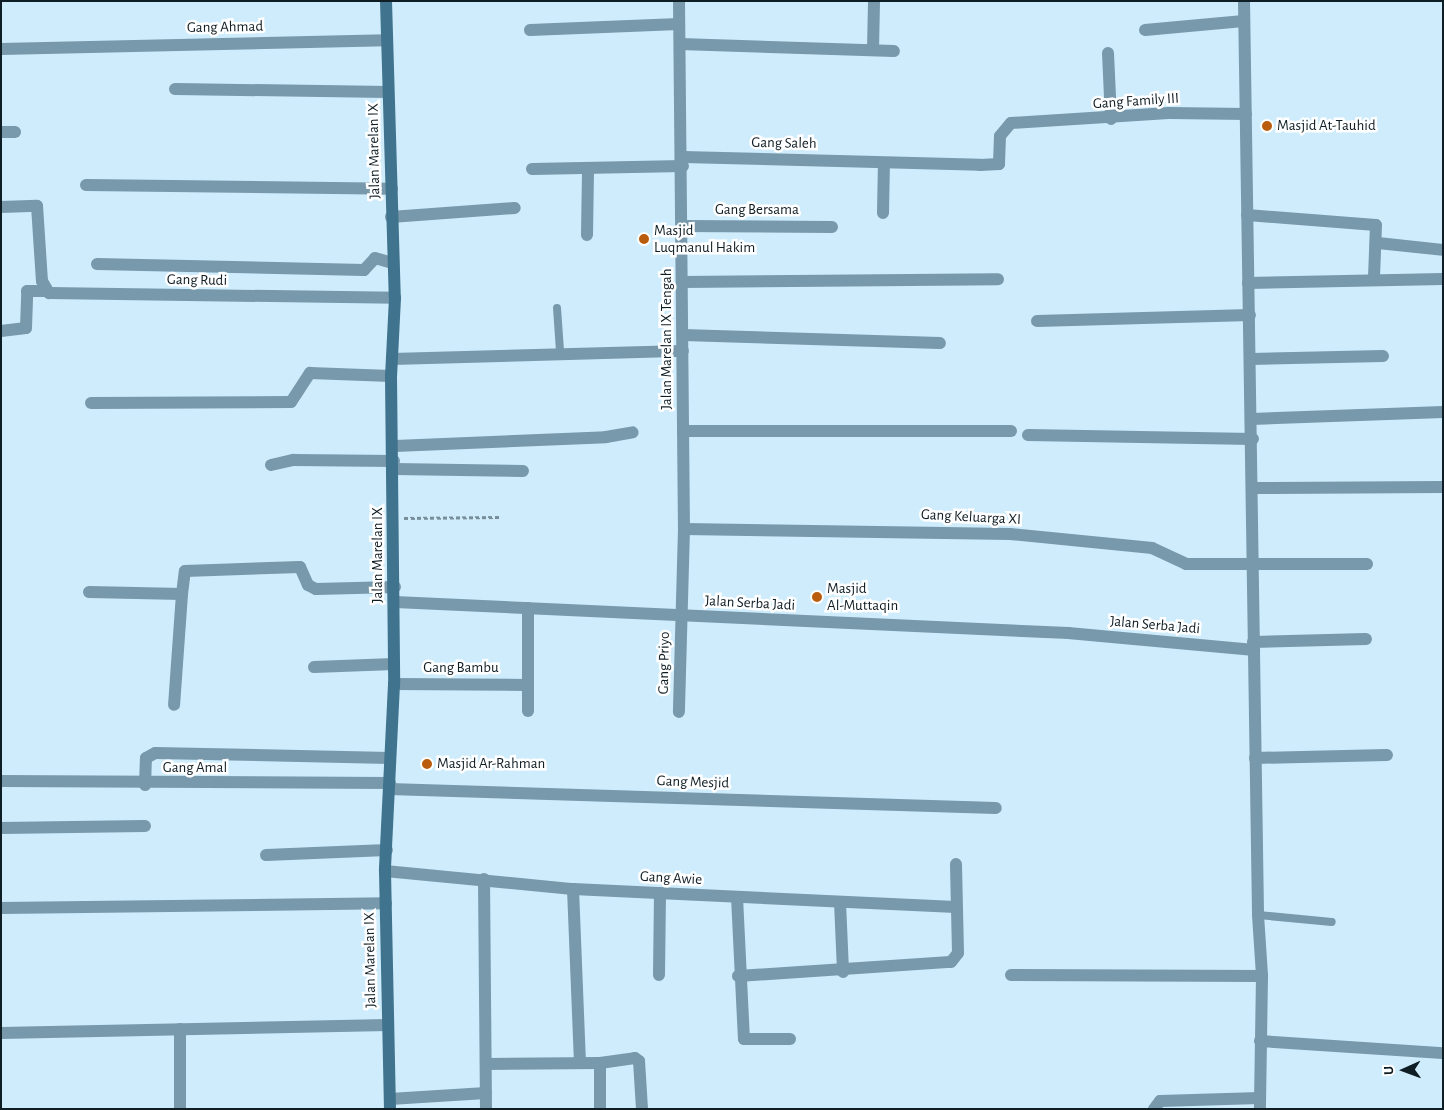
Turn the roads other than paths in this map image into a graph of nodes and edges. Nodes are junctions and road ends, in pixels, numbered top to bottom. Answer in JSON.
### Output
{"nodes":[{"id":1,"x":386,"y":1,"type":"edge"},
{"id":2,"x":679,"y":1,"type":"edge"},
{"id":3,"x":874,"y":1,"type":"edge"},
{"id":4,"x":1244,"y":1,"type":"edge"},
{"id":5,"x":1244,"y":21,"type":"junction"},
{"id":6,"x":679,"y":24,"type":"junction"},
{"id":7,"x":530,"y":30,"type":"dead end"},
{"id":8,"x":1145,"y":30,"type":"dead end"},
{"id":9,"x":386,"y":40,"type":"junction"},
{"id":10,"x":680,"y":44,"type":"junction"},
{"id":11,"x":1,"y":48,"type":"edge"},
{"id":12,"x":873,"y":50,"type":"junction"},
{"id":13,"x":894,"y":51,"type":"dead end"},
{"id":14,"x":1108,"y":53,"type":"dead end"},
{"id":15,"x":175,"y":89,"type":"dead end"},
{"id":16,"x":388,"y":92,"type":"junction"},
{"id":17,"x":1246,"y":114,"type":"junction"},
{"id":18,"x":1111,"y":120,"type":"junction"},
{"id":19,"x":1,"y":132,"type":"edge"},
{"id":20,"x":15,"y":132,"type":"dead end"},
{"id":21,"x":683,"y":162,"type":"junction"},
{"id":22,"x":884,"y":163,"type":"junction"},
{"id":23,"x":588,"y":168,"type":"junction"},
{"id":24,"x":532,"y":169,"type":"dead end"},
{"id":25,"x":86,"y":185,"type":"dead end"},
{"id":26,"x":392,"y":189,"type":"junction"},
{"id":27,"x":1,"y":207,"type":"edge"},
{"id":28,"x":515,"y":208,"type":"dead end"},
{"id":29,"x":883,"y":213,"type":"dead end"},
{"id":30,"x":1247,"y":215,"type":"junction"},
{"id":31,"x":391,"y":217,"type":"junction"},
{"id":32,"x":682,"y":226,"type":"junction"},
{"id":33,"x":832,"y":227,"type":"dead end"},
{"id":34,"x":587,"y":235,"type":"dead end"},
{"id":35,"x":1378,"y":243,"type":"junction"},
{"id":36,"x":1443,"y":250,"type":"edge"},
{"id":37,"x":394,"y":263,"type":"junction"},
{"id":38,"x":96,"y":264,"type":"dead end"},
{"id":39,"x":1374,"y":278,"type":"junction"},
{"id":40,"x":998,"y":279,"type":"dead end"},
{"id":41,"x":1443,"y":279,"type":"edge"},
{"id":42,"x":683,"y":282,"type":"junction"},
{"id":43,"x":1248,"y":283,"type":"junction"},
{"id":44,"x":45,"y":291,"type":"junction"},
{"id":45,"x":395,"y":298,"type":"junction"},
{"id":46,"x":558,"y":308,"type":"dead end"},
{"id":47,"x":1250,"y":315,"type":"junction"},
{"id":48,"x":1037,"y":320,"type":"dead end"},
{"id":49,"x":1,"y":331,"type":"edge"},
{"id":50,"x":683,"y":335,"type":"junction"},
{"id":51,"x":940,"y":343,"type":"dead end"},
{"id":52,"x":683,"y":350,"type":"junction"},
{"id":53,"x":560,"y":351,"type":"junction"},
{"id":54,"x":1383,"y":356,"type":"dead end"},
{"id":55,"x":392,"y":359,"type":"junction"},
{"id":56,"x":1251,"y":359,"type":"junction"},
{"id":57,"x":391,"y":376,"type":"junction"},
{"id":58,"x":91,"y":404,"type":"dead end"},
{"id":59,"x":1443,"y":412,"type":"edge"},
{"id":60,"x":1252,"y":419,"type":"junction"},
{"id":61,"x":684,"y":431,"type":"junction"},
{"id":62,"x":1011,"y":431,"type":"dead end"},
{"id":63,"x":633,"y":432,"type":"dead end"},
{"id":64,"x":1028,"y":435,"type":"dead end"},
{"id":65,"x":1253,"y":439,"type":"junction"},
{"id":66,"x":395,"y":446,"type":"junction"},
{"id":67,"x":272,"y":465,"type":"dead end"},
{"id":68,"x":394,"y":465,"type":"junction"},
{"id":69,"x":523,"y":471,"type":"dead end"},
{"id":70,"x":1443,"y":487,"type":"edge"},
{"id":71,"x":1253,"y":488,"type":"junction"},
{"id":72,"x":684,"y":529,"type":"junction"},
{"id":73,"x":1252,"y":564,"type":"junction"},
{"id":74,"x":1367,"y":564,"type":"dead end"},
{"id":75,"x":395,"y":587,"type":"junction"},
{"id":76,"x":89,"y":592,"type":"dead end"},
{"id":77,"x":182,"y":594,"type":"junction"},
{"id":78,"x":395,"y":602,"type":"junction"},
{"id":79,"x":528,"y":608,"type":"junction"},
{"id":80,"x":683,"y":616,"type":"junction"},
{"id":81,"x":1366,"y":639,"type":"dead end"},
{"id":82,"x":1253,"y":646,"type":"junction"},
{"id":83,"x":394,"y":664,"type":"junction"},
{"id":84,"x":314,"y":666,"type":"dead end"},
{"id":85,"x":394,"y":684,"type":"junction"},
{"id":86,"x":527,"y":685,"type":"junction"},
{"id":87,"x":174,"y":705,"type":"dead end"},
{"id":88,"x":528,"y":711,"type":"dead end"},
{"id":89,"x":679,"y":712,"type":"dead end"},
{"id":90,"x":1387,"y":755,"type":"dead end"},
{"id":91,"x":390,"y":758,"type":"junction"},
{"id":92,"x":1255,"y":758,"type":"junction"},
{"id":93,"x":1,"y":781,"type":"edge"},
{"id":94,"x":145,"y":785,"type":"junction"},
{"id":95,"x":390,"y":786,"type":"junction"},
{"id":96,"x":996,"y":808,"type":"dead end"},
{"id":97,"x":145,"y":826,"type":"dead end"},
{"id":98,"x":1,"y":828,"type":"edge"},
{"id":99,"x":387,"y":850,"type":"junction"},
{"id":100,"x":266,"y":854,"type":"dead end"},
{"id":101,"x":956,"y":864,"type":"dead end"},
{"id":102,"x":386,"y":871,"type":"junction"},
{"id":103,"x":484,"y":879,"type":"junction"},
{"id":104,"x":573,"y":889,"type":"junction"},
{"id":105,"x":660,"y":893,"type":"junction"},
{"id":106,"x":737,"y":897,"type":"junction"},
{"id":107,"x":840,"y":902,"type":"junction"},
{"id":108,"x":386,"y":903,"type":"junction"},
{"id":109,"x":956,"y":907,"type":"junction"},
{"id":110,"x":1,"y":908,"type":"edge"},
{"id":111,"x":1258,"y":915,"type":"junction"},
{"id":112,"x":1332,"y":922,"type":"dead end"},
{"id":113,"x":843,"y":972,"type":"junction"},
{"id":114,"x":659,"y":975,"type":"dead end"},
{"id":115,"x":1011,"y":975,"type":"dead end"},
{"id":116,"x":738,"y":976,"type":"junction"},
{"id":117,"x":1262,"y":976,"type":"junction"},
{"id":118,"x":388,"y":1025,"type":"junction"},
{"id":119,"x":180,"y":1029,"type":"junction"},
{"id":120,"x":1,"y":1033,"type":"edge"},
{"id":121,"x":790,"y":1039,"type":"dead end"},
{"id":122,"x":1260,"y":1041,"type":"junction"},
{"id":123,"x":1443,"y":1053,"type":"edge"},
{"id":124,"x":580,"y":1063,"type":"junction"},
{"id":125,"x":600,"y":1063,"type":"junction"},
{"id":126,"x":487,"y":1064,"type":"junction"},
{"id":127,"x":486,"y":1093,"type":"junction"},
{"id":128,"x":390,"y":1104,"type":"edge"},
{"id":129,"x":1260,"y":1104,"type":"edge"},
{"id":130,"x":180,"y":1109,"type":"edge"},
{"id":131,"x":486,"y":1109,"type":"edge"},
{"id":132,"x":600,"y":1109,"type":"edge"},
{"id":133,"x":642,"y":1109,"type":"edge"},
{"id":134,"x":1154,"y":1109,"type":"edge"}],
"edges":[{"from":1,"to":9,"type":"main road","name":"Jalan Marelan IX"},
{"from":2,"to":6,"type":"street","name":"Jalan Marelan IX Tengah"},
{"from":3,"to":12,"type":"street"},
{"from":4,"to":5,"type":"street"},
{"from":5,"to":8,"type":"street"},
{"from":5,"to":17,"type":"street"},
{"from":6,"to":7,"type":"street"},
{"from":6,"to":10,"type":"street","name":"Jalan Marelan IX Tengah"},
{"from":9,"to":11,"type":"street","name":"Gang Ahmad"},
{"from":9,"to":16,"type":"main road","name":"Jalan Marelan IX"},
{"from":10,"to":12,"type":"street"},
{"from":10,"to":21,"type":"street","name":"Jalan Marelan IX Tengah"},
{"from":12,"to":13,"type":"street"},
{"from":14,"to":18,"type":"street"},
{"from":15,"to":16,"type":"street"},
{"from":16,"to":26,"type":"main road","name":"Jalan Marelan IX"},
{"from":17,"to":18,"type":"street","name":"Gang Family III"},
{"from":17,"to":30,"type":"street"},
{"from":18,"to":22,"type":"street","name":"Gang Family III"},
{"from":19,"to":20,"type":"street"},
{"from":21,"to":22,"type":"street","name":"Gang Saleh"},
{"from":21,"to":23,"type":"street","name":"Gang Saleh"},
{"from":21,"to":32,"type":"street","name":"Jalan Marelan IX Tengah"},
{"from":22,"to":29,"type":"street"},
{"from":23,"to":24,"type":"street","name":"Gang Saleh"},
{"from":23,"to":34,"type":"street"},
{"from":25,"to":26,"type":"street"},
{"from":26,"to":31,"type":"main road","name":"Jalan Marelan IX"},
{"from":27,"to":44,"type":"street"},
{"from":28,"to":31,"type":"street"},
{"from":30,"to":35,"type":"street"},
{"from":30,"to":43,"type":"street"},
{"from":31,"to":37,"type":"main road","name":"Jalan Marelan IX"},
{"from":32,"to":33,"type":"street","name":"Gang Bersama"},
{"from":32,"to":42,"type":"street","name":"Jalan Marelan IX Tengah"},
{"from":35,"to":36,"type":"street"},
{"from":35,"to":39,"type":"street"},
{"from":37,"to":38,"type":"street"},
{"from":37,"to":45,"type":"main road","name":"Jalan Marelan IX"},
{"from":39,"to":41,"type":"street"},
{"from":39,"to":43,"type":"street"},
{"from":40,"to":42,"type":"street"},
{"from":42,"to":50,"type":"street","name":"Jalan Marelan IX Tengah"},
{"from":43,"to":47,"type":"street"},
{"from":44,"to":45,"type":"street","name":"Gang Rudi"},
{"from":44,"to":49,"type":"street"},
{"from":45,"to":55,"type":"main road","name":"Jalan Marelan IX"},
{"from":46,"to":53,"type":"lane"},
{"from":47,"to":48,"type":"street"},
{"from":47,"to":56,"type":"street"},
{"from":50,"to":51,"type":"street"},
{"from":50,"to":52,"type":"street","name":"Jalan Marelan IX Tengah"},
{"from":52,"to":53,"type":"street"},
{"from":52,"to":61,"type":"street","name":"Jalan Marelan IX Tengah"},
{"from":53,"to":55,"type":"street"},
{"from":54,"to":56,"type":"street"},
{"from":55,"to":57,"type":"main road","name":"Jalan Marelan IX"},
{"from":56,"to":60,"type":"street"},
{"from":57,"to":58,"type":"street"},
{"from":57,"to":66,"type":"main road","name":"Jalan Marelan IX"},
{"from":59,"to":60,"type":"street"},
{"from":60,"to":65,"type":"street"},
{"from":61,"to":62,"type":"street"},
{"from":61,"to":72,"type":"street","name":"Jalan Marelan IX Tengah"},
{"from":63,"to":66,"type":"street"},
{"from":64,"to":65,"type":"street"},
{"from":65,"to":71,"type":"street"},
{"from":66,"to":68,"type":"main road","name":"Jalan Marelan IX"},
{"from":67,"to":68,"type":"street"},
{"from":68,"to":69,"type":"street"},
{"from":68,"to":75,"type":"main road","name":"Jalan Marelan IX"},
{"from":70,"to":71,"type":"street"},
{"from":71,"to":73,"type":"street"},
{"from":72,"to":73,"type":"street","name":"Gang Keluarga XI"},
{"from":72,"to":80,"type":"street","name":"Jalan Marelan IX Tengah"},
{"from":73,"to":74,"type":"street","name":"Gang Keluarga XI"},
{"from":73,"to":82,"type":"street"},
{"from":75,"to":77,"type":"street"},
{"from":75,"to":78,"type":"main road","name":"Jalan Marelan IX"},
{"from":76,"to":77,"type":"street"},
{"from":77,"to":87,"type":"street"},
{"from":78,"to":79,"type":"street","name":"Jalan Serba Jadi"},
{"from":78,"to":83,"type":"main road","name":"Jalan Marelan IX"},
{"from":79,"to":80,"type":"street","name":"Jalan Serba Jadi"},
{"from":79,"to":86,"type":"street"},
{"from":80,"to":82,"type":"street","name":"Jalan Serba Jadi"},
{"from":80,"to":89,"type":"street","name":"Gang Priyo"},
{"from":81,"to":82,"type":"street","name":"Jalan Serba Jadi"},
{"from":82,"to":92,"type":"street"},
{"from":83,"to":84,"type":"street"},
{"from":83,"to":85,"type":"main road","name":"Jalan Marelan IX"},
{"from":85,"to":86,"type":"street","name":"Gang Bambu"},
{"from":85,"to":91,"type":"main road","name":"Jalan Marelan IX"},
{"from":86,"to":88,"type":"street"},
{"from":90,"to":92,"type":"street"},
{"from":91,"to":94,"type":"street"},
{"from":91,"to":95,"type":"main road","name":"Jalan Marelan IX"},
{"from":92,"to":111,"type":"street"},
{"from":93,"to":94,"type":"street","name":"Gang Amal"},
{"from":94,"to":95,"type":"street","name":"Gang Amal"},
{"from":95,"to":96,"type":"street","name":"Gang Mesjid"},
{"from":95,"to":99,"type":"main road","name":"Jalan Marelan IX"},
{"from":97,"to":98,"type":"street"},
{"from":99,"to":100,"type":"street"},
{"from":99,"to":102,"type":"main road","name":"Jalan Marelan IX"},
{"from":101,"to":109,"type":"street"},
{"from":102,"to":103,"type":"street","name":"Gang Awie"},
{"from":102,"to":108,"type":"main road","name":"Jalan Marelan IX"},
{"from":103,"to":104,"type":"street","name":"Gang Awie"},
{"from":103,"to":126,"type":"street"},
{"from":104,"to":105,"type":"street","name":"Gang Awie"},
{"from":104,"to":124,"type":"street"},
{"from":105,"to":106,"type":"street","name":"Gang Awie"},
{"from":105,"to":114,"type":"street"},
{"from":106,"to":107,"type":"street","name":"Gang Awie"},
{"from":106,"to":116,"type":"street"},
{"from":107,"to":109,"type":"street","name":"Gang Awie"},
{"from":107,"to":113,"type":"street"},
{"from":108,"to":110,"type":"street"},
{"from":108,"to":118,"type":"main road","name":"Jalan Marelan IX"},
{"from":109,"to":113,"type":"street"},
{"from":111,"to":112,"type":"lane"},
{"from":111,"to":117,"type":"street"},
{"from":113,"to":116,"type":"street"},
{"from":115,"to":117,"type":"street"},
{"from":116,"to":121,"type":"street"},
{"from":117,"to":122,"type":"street"},
{"from":118,"to":119,"type":"street"},
{"from":118,"to":128,"type":"main road","name":"Jalan Marelan IX"},
{"from":119,"to":120,"type":"street"},
{"from":119,"to":130,"type":"street"},
{"from":122,"to":123,"type":"street"},
{"from":122,"to":129,"type":"street"},
{"from":124,"to":125,"type":"street"},
{"from":124,"to":126,"type":"street"},
{"from":125,"to":132,"type":"street"},
{"from":125,"to":133,"type":"street"},
{"from":126,"to":127,"type":"street"},
{"from":127,"to":128,"type":"street"},
{"from":127,"to":131,"type":"street"},
{"from":129,"to":134,"type":"street"}]}
